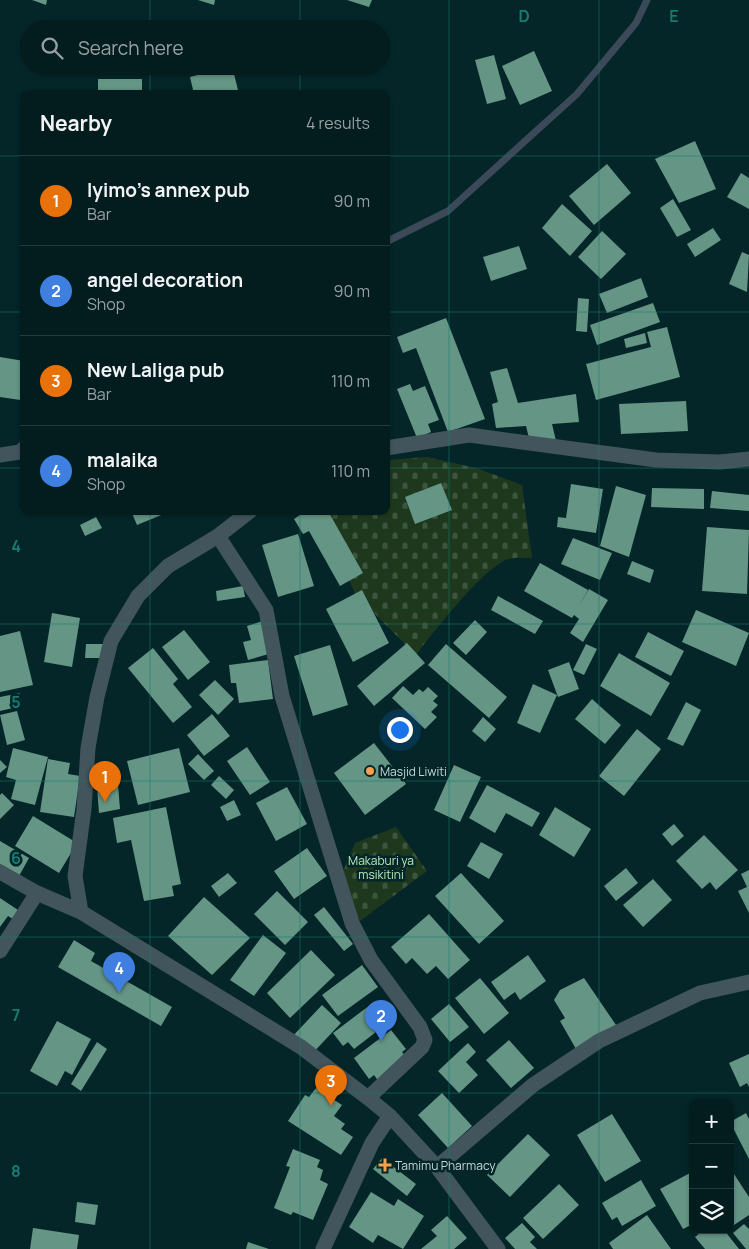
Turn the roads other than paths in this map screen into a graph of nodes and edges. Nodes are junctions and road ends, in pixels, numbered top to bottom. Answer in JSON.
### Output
{"nodes":[{"id":1,"x":390,"y":447,"type":"edge"},
{"id":2,"x":20,"y":452,"type":"edge"},
{"id":3,"x":0,"y":455,"type":"edge"},
{"id":4,"x":749,"y":459,"type":"edge"},
{"id":5,"x":245,"y":515,"type":"edge"},
{"id":6,"x":218,"y":536,"type":"junction"},
{"id":7,"x":0,"y":872,"type":"edge"},
{"id":8,"x":37,"y":893,"type":"junction"},
{"id":9,"x":81,"y":912,"type":"junction"},
{"id":10,"x":0,"y":951,"type":"edge"},
{"id":11,"x":749,"y":982,"type":"edge"},
{"id":12,"x":368,"y":1098,"type":"junction"},
{"id":13,"x":390,"y":1116,"type":"junction"},
{"id":14,"x":437,"y":1168,"type":"junction"},
{"id":15,"x":323,"y":1249,"type":"edge"},
{"id":16,"x":498,"y":1249,"type":"edge"}],
"edges":[{"from":1,"to":4,"type":"street"},
{"from":2,"to":3,"type":"street"},
{"from":5,"to":6,"type":"street"},
{"from":6,"to":9,"type":"street"},
{"from":6,"to":12,"type":"street"},
{"from":7,"to":8,"type":"street"},
{"from":8,"to":9,"type":"street"},
{"from":8,"to":10,"type":"street"},
{"from":9,"to":12,"type":"street"},
{"from":11,"to":14,"type":"street"},
{"from":12,"to":13,"type":"street"},
{"from":13,"to":14,"type":"street"},
{"from":13,"to":15,"type":"street"},
{"from":14,"to":16,"type":"street"}]}
